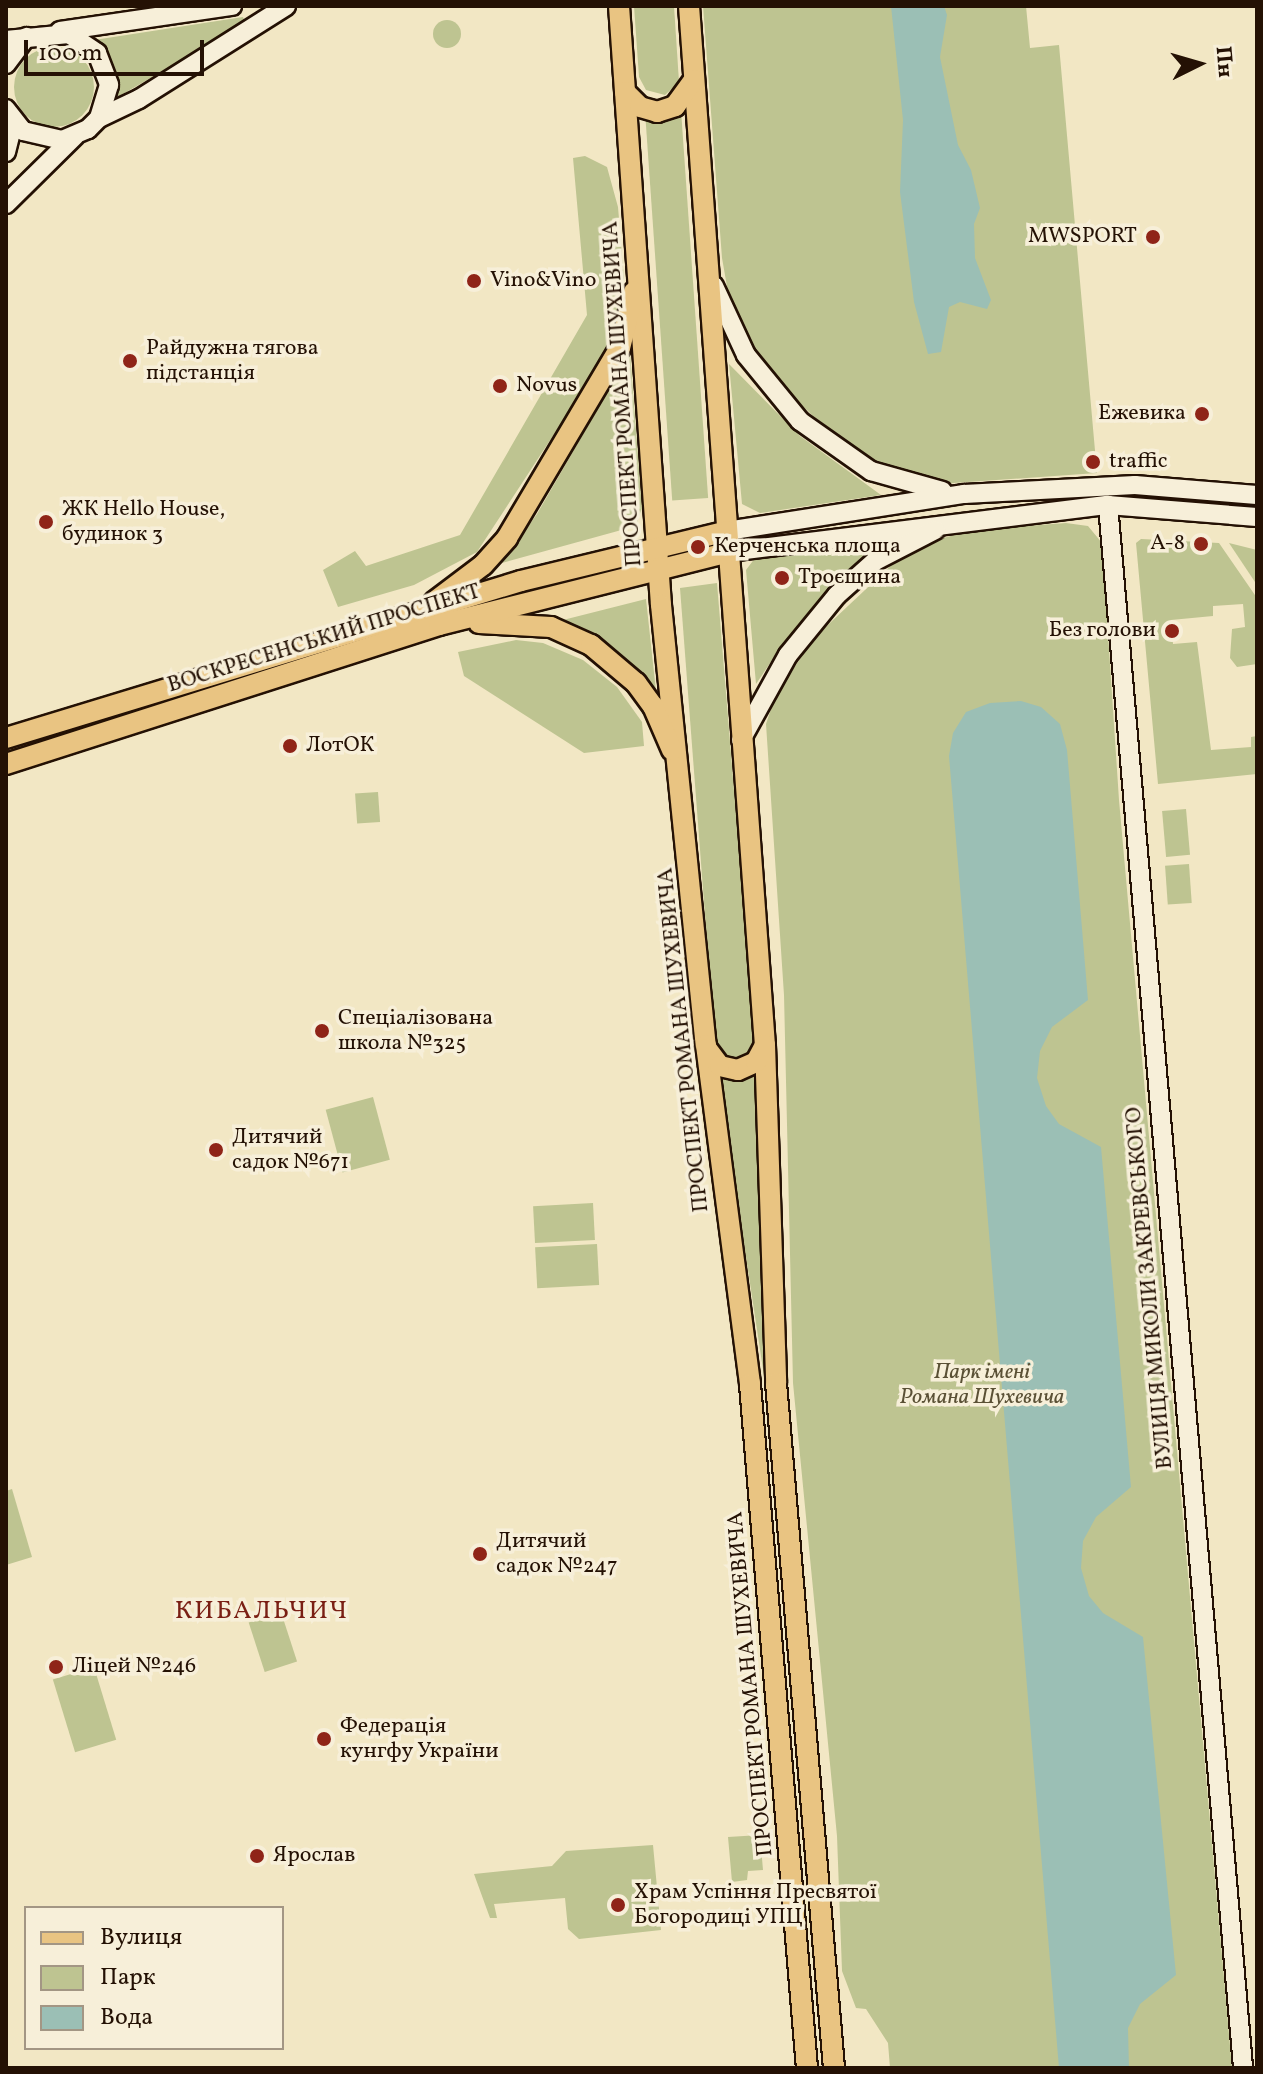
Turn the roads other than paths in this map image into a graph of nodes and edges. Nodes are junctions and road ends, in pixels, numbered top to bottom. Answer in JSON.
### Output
{"nodes":[{"id":1,"x":232,"y":6,"type":"edge"},
{"id":2,"x":286,"y":6,"type":"edge"},
{"id":3,"x":619,"y":6,"type":"edge"},
{"id":4,"x":689,"y":6,"type":"edge"},
{"id":5,"x":52,"y":32,"type":"junction"},
{"id":6,"x":26,"y":37,"type":"junction"},
{"id":7,"x":6,"y":40,"type":"edge"},
{"id":8,"x":6,"y":64,"type":"edge"},
{"id":9,"x":694,"y":80,"type":"junction"},
{"id":10,"x":625,"y":92,"type":"junction"},
{"id":11,"x":10,"y":115,"type":"edge"},
{"id":12,"x":99,"y":118,"type":"junction"},
{"id":13,"x":75,"y":136,"type":"junction"},
{"id":14,"x":6,"y":152,"type":"edge"},
{"id":15,"x":6,"y":204,"type":"edge"},
{"id":16,"x":706,"y":260,"type":"junction"},
{"id":17,"x":639,"y":269,"type":"junction"},
{"id":18,"x":964,"y":494,"type":"junction"},
{"id":19,"x":1257,"y":495,"type":"edge"},
{"id":20,"x":1108,"y":505,"type":"junction"},
{"id":21,"x":1257,"y":517,"type":"edge"},
{"id":22,"x":961,"y":520,"type":"junction"},
{"id":23,"x":728,"y":541,"type":"junction"},
{"id":24,"x":657,"y":545,"type":"junction"},
{"id":25,"x":659,"y":567,"type":"junction"},
{"id":26,"x":419,"y":613,"type":"junction"},
{"id":27,"x":439,"y":625,"type":"junction"},
{"id":28,"x":6,"y":738,"type":"edge"},
{"id":29,"x":741,"y":740,"type":"junction"},
{"id":30,"x":6,"y":764,"type":"edge"},
{"id":31,"x":681,"y":769,"type":"junction"},
{"id":32,"x":706,"y":1045,"type":"junction"},
{"id":33,"x":765,"y":1045,"type":"junction"},
{"id":34,"x":807,"y":2068,"type":"edge"},
{"id":35,"x":834,"y":2068,"type":"edge"},
{"id":36,"x":1243,"y":2068,"type":"edge"}],
"edges":[{"from":1,"to":5,"type":"street"},
{"from":2,"to":12,"type":"street"},
{"from":3,"to":10,"type":"main road","name":"ПРОСПЕКТ РОМАНА ШУХЕВИЧА"},
{"from":4,"to":9,"type":"main road"},
{"from":5,"to":6,"type":"street"},
{"from":5,"to":12,"type":"street"},
{"from":6,"to":7,"type":"street"},
{"from":6,"to":8,"type":"street"},
{"from":9,"to":10,"type":"main road"},
{"from":9,"to":16,"type":"main road"},
{"from":10,"to":17,"type":"main road","name":"ПРОСПЕКТ РОМАНА ШУХЕВИЧА"},
{"from":11,"to":13,"type":"street"},
{"from":11,"to":14,"type":"street"},
{"from":12,"to":13,"type":"street"},
{"from":13,"to":15,"type":"street"},
{"from":16,"to":18,"type":"street"},
{"from":16,"to":23,"type":"main road"},
{"from":17,"to":24,"type":"main road","name":"ПРОСПЕКТ РОМАНА ШУХЕВИЧА"},
{"from":17,"to":26,"type":"main road"},
{"from":18,"to":19,"type":"street"},
{"from":18,"to":23,"type":"street"},
{"from":20,"to":21,"type":"street"},
{"from":20,"to":22,"type":"street"},
{"from":20,"to":36,"type":"street","name":"ВУЛИЦЯ МИКОЛИ ЗАКРЕВСЬКОГО"},
{"from":22,"to":23,"type":"street"},
{"from":22,"to":29,"type":"street"},
{"from":23,"to":24,"type":"main road"},
{"from":23,"to":25,"type":"main road"},
{"from":23,"to":29,"type":"main road"},
{"from":24,"to":25,"type":"main road","name":"ПРОСПЕКТ РОМАНА ШУХЕВИЧА"},
{"from":24,"to":26,"type":"main road","name":"ВОСКРЕСЕНСЬКИЙ ПРОСПЕКТ"},
{"from":25,"to":27,"type":"main road","name":"ВОСКРЕСЕНСЬКИЙ ПРОСПЕКТ"},
{"from":25,"to":31,"type":"main road","name":"ПРОСПЕКТ РОМАНА ШУХЕВИЧА"},
{"from":26,"to":28,"type":"main road","name":"ВОСКРЕСЕНСЬКИЙ ПРОСПЕКТ"},
{"from":27,"to":30,"type":"main road","name":"ВОСКРЕСЕНСЬКИЙ ПРОСПЕКТ"},
{"from":27,"to":31,"type":"main road"},
{"from":29,"to":33,"type":"main road"},
{"from":31,"to":32,"type":"main road","name":"ПРОСПЕКТ РОМАНА ШУХЕВИЧА"},
{"from":32,"to":33,"type":"main road"},
{"from":32,"to":34,"type":"main road","name":"ПРОСПЕКТ РОМАНА ШУХЕВИЧА"},
{"from":33,"to":35,"type":"main road"}]}
